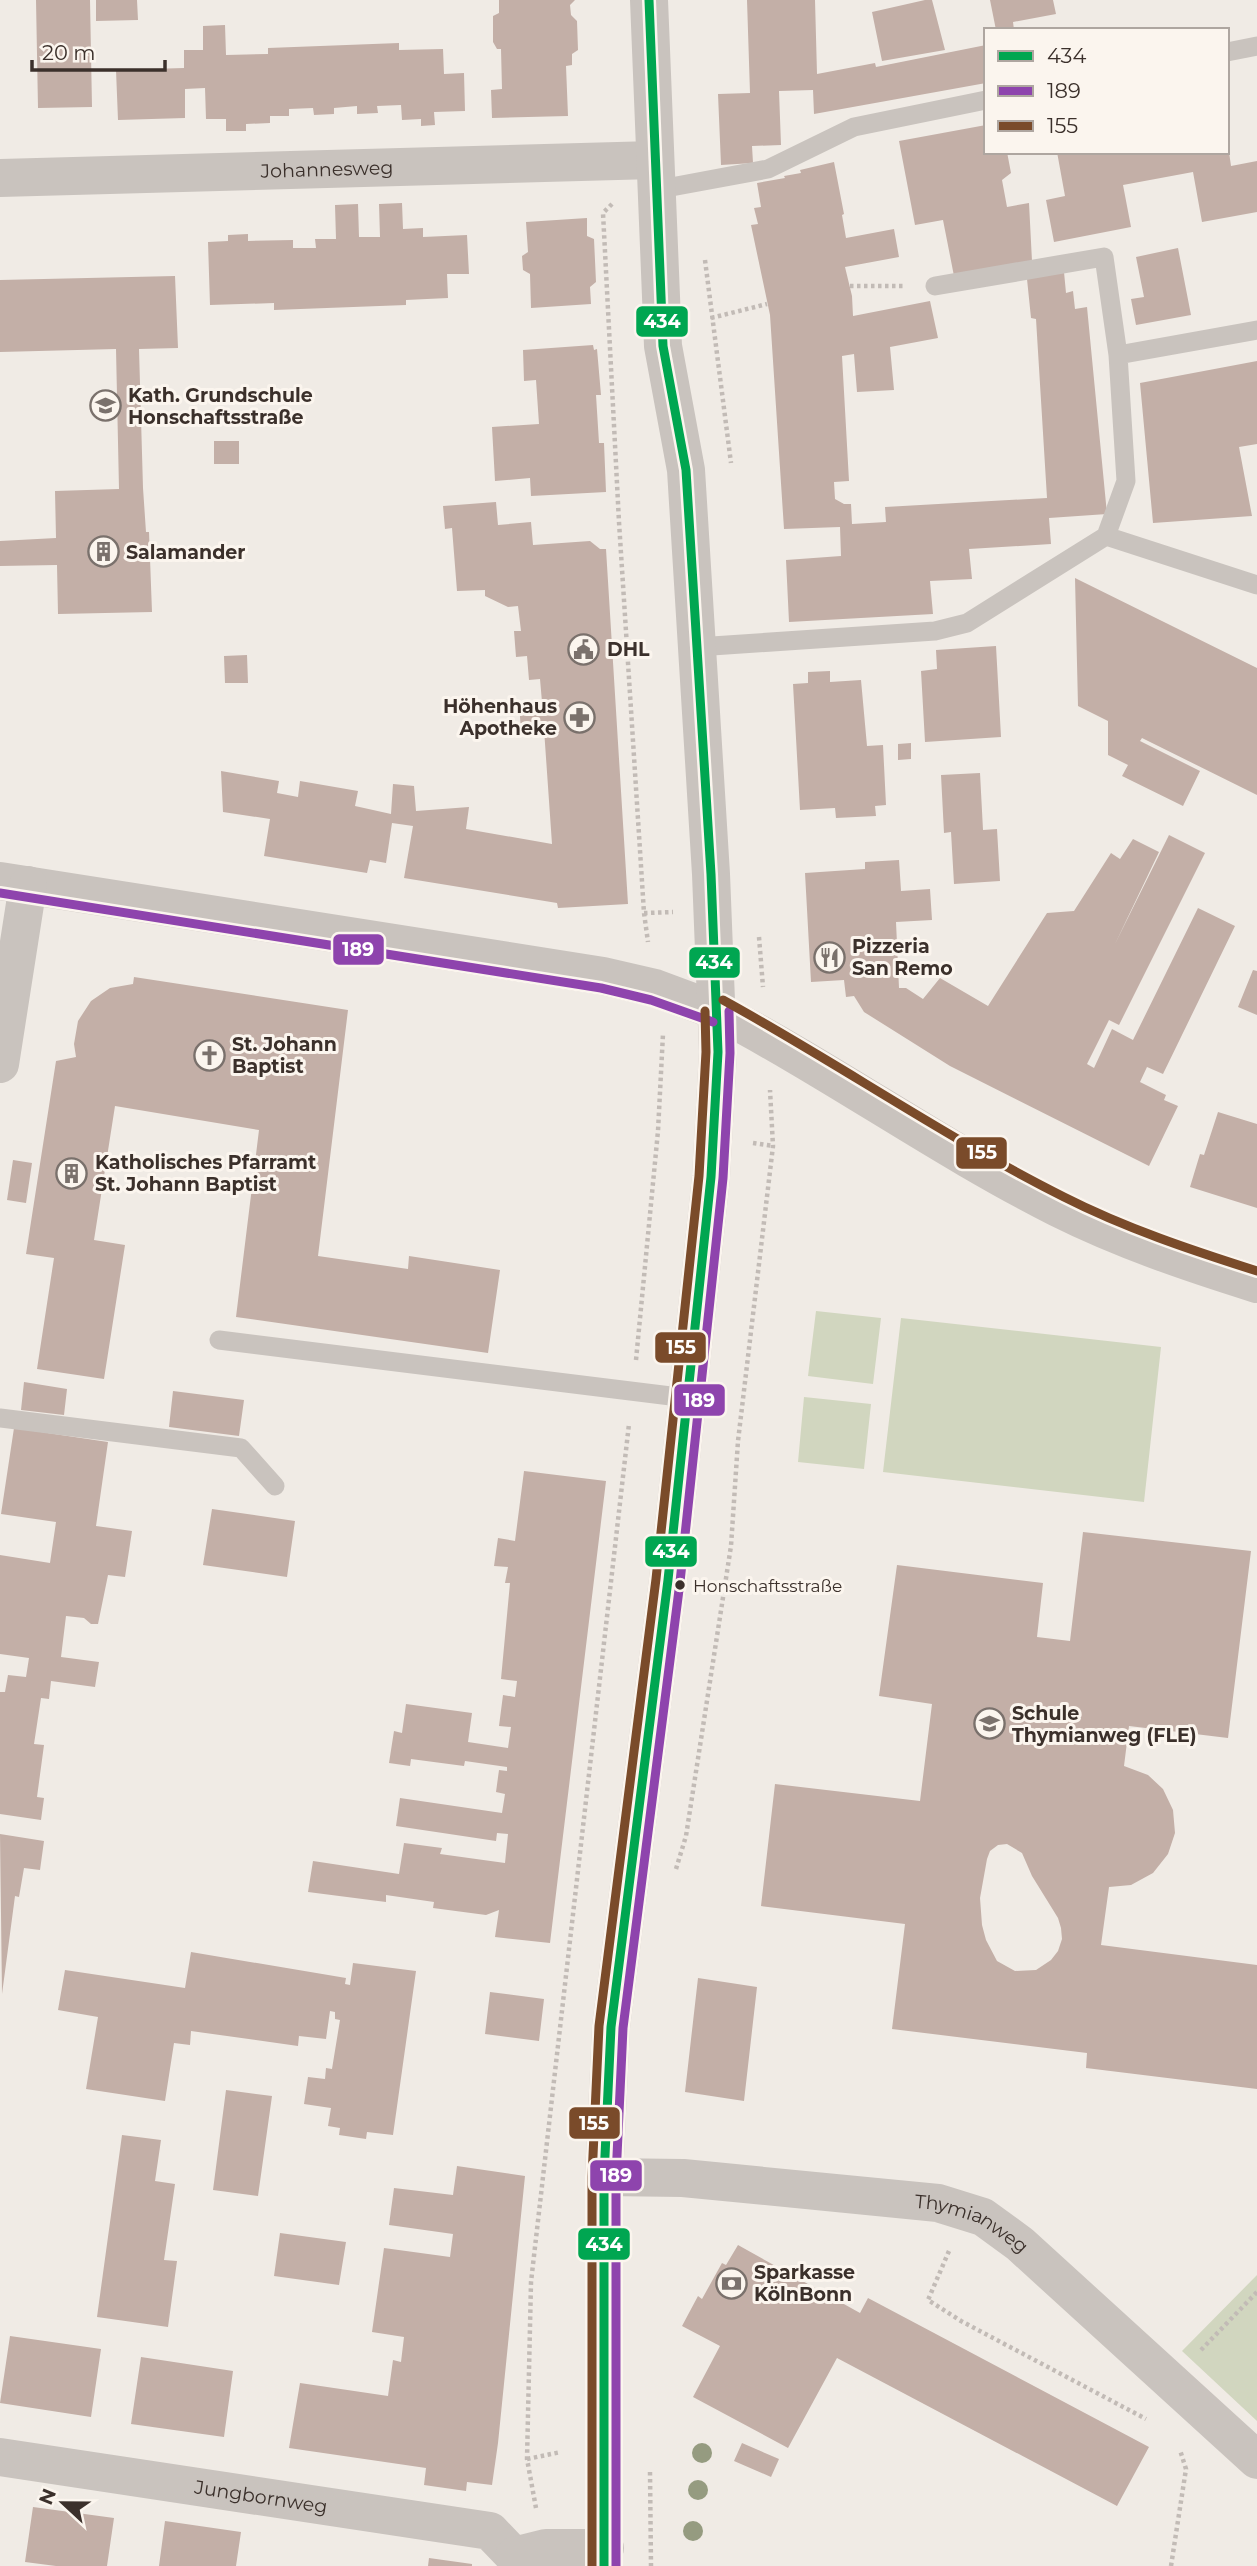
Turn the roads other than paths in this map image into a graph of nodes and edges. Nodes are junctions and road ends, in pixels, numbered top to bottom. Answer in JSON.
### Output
{"nodes":[{"id":1,"x":649,"y":0,"type":"edge"},
{"id":2,"x":1257,"y":46,"type":"edge"},
{"id":3,"x":1229,"y":52,"type":"edge"},
{"id":4,"x":984,"y":100,"type":"edge"},
{"id":5,"x":654,"y":175,"type":"junction"},
{"id":6,"x":0,"y":178,"type":"edge"},
{"id":7,"x":935,"y":286,"type":"road end"},
{"id":8,"x":1257,"y":330,"type":"edge"},
{"id":9,"x":1118,"y":355,"type":"junction"},
{"id":10,"x":1106,"y":536,"type":"junction"},
{"id":11,"x":1257,"y":585,"type":"edge"},
{"id":12,"x":697,"y":647,"type":"junction"},
{"id":13,"x":14,"y":883,"type":"edge"},
{"id":14,"x":717,"y":1011,"type":"junction"},
{"id":15,"x":0,"y":1064,"type":"edge"},
{"id":16,"x":1257,"y":1284,"type":"edge"},
{"id":17,"x":219,"y":1340,"type":"dead end"},
{"id":18,"x":687,"y":1398,"type":"junction"},
{"id":19,"x":0,"y":1418,"type":"edge"},
{"id":20,"x":275,"y":1486,"type":"dead end"},
{"id":21,"x":604,"y":2177,"type":"junction"},
{"id":22,"x":0,"y":2457,"type":"edge"},
{"id":23,"x":1257,"y":2460,"type":"edge"},
{"id":24,"x":524,"y":2557,"type":"edge"},
{"id":25,"x":604,"y":2557,"type":"edge"}],
"edges":[{"from":1,"to":5,"type":"street"},
{"from":2,"to":3,"type":"lane"},
{"from":4,"to":5,"type":"lane"},
{"from":5,"to":6,"type":"street","name":"Johannesweg"},
{"from":5,"to":12,"type":"street"},
{"from":7,"to":9,"type":"lane"},
{"from":8,"to":9,"type":"lane"},
{"from":9,"to":10,"type":"lane"},
{"from":10,"to":11,"type":"lane"},
{"from":10,"to":12,"type":"lane"},
{"from":12,"to":14,"type":"street"},
{"from":13,"to":14,"type":"street"},
{"from":13,"to":15,"type":"street"},
{"from":14,"to":16,"type":"street"},
{"from":14,"to":18,"type":"street"},
{"from":17,"to":18,"type":"lane"},
{"from":18,"to":21,"type":"street"},
{"from":19,"to":20,"type":"lane"},
{"from":21,"to":23,"type":"street","name":"Thymianweg"},
{"from":21,"to":25,"type":"street"},
{"from":22,"to":24,"type":"street","name":"Jungbornweg"},
{"from":24,"to":25,"type":"street"}]}
